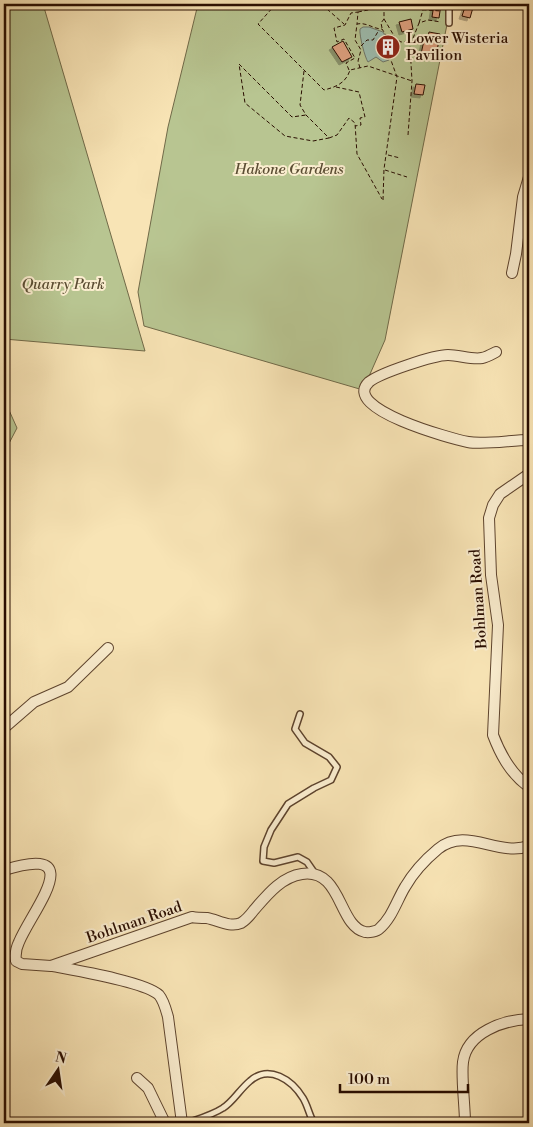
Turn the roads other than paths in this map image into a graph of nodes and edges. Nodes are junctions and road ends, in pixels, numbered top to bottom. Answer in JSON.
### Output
{"nodes":[{"id":1,"x":449,"y":4,"type":"edge"},
{"id":2,"x":449,"y":23,"type":"road end"},
{"id":3,"x":529,"y":177,"type":"edge"},
{"id":4,"x":512,"y":273,"type":"dead end"},
{"id":5,"x":496,"y":352,"type":"dead end"},
{"id":6,"x":529,"y":440,"type":"edge"},
{"id":7,"x":529,"y":474,"type":"edge"},
{"id":8,"x":108,"y":648,"type":"dead end"},
{"id":9,"x":300,"y":714,"type":"dead end"},
{"id":10,"x":4,"y":728,"type":"edge"},
{"id":11,"x":529,"y":787,"type":"edge"},
{"id":12,"x":529,"y":846,"type":"edge"},
{"id":13,"x":4,"y":870,"type":"edge"},
{"id":14,"x":316,"y":876,"type":"junction"},
{"id":15,"x":51,"y":966,"type":"junction"},
{"id":16,"x":529,"y":1019,"type":"edge"},
{"id":17,"x":137,"y":1078,"type":"dead end"},
{"id":18,"x":165,"y":1123,"type":"edge"},
{"id":19,"x":182,"y":1123,"type":"edge"},
{"id":20,"x":187,"y":1123,"type":"edge"},
{"id":21,"x":314,"y":1123,"type":"edge"},
{"id":22,"x":465,"y":1123,"type":"edge"}],
"edges":[{"from":1,"to":2,"type":"lane"},
{"from":3,"to":4,"type":"street"},
{"from":5,"to":6,"type":"street"},
{"from":7,"to":11,"type":"street","name":"Bohlman Road"},
{"from":8,"to":10,"type":"street"},
{"from":9,"to":14,"type":"lane"},
{"from":12,"to":14,"type":"street"},
{"from":13,"to":15,"type":"street","name":"Bohlman Road"},
{"from":14,"to":15,"type":"street","name":"Bohlman Road"},
{"from":15,"to":19,"type":"street"},
{"from":16,"to":22,"type":"street"},
{"from":17,"to":18,"type":"street"},
{"from":20,"to":21,"type":"lane"}]}
